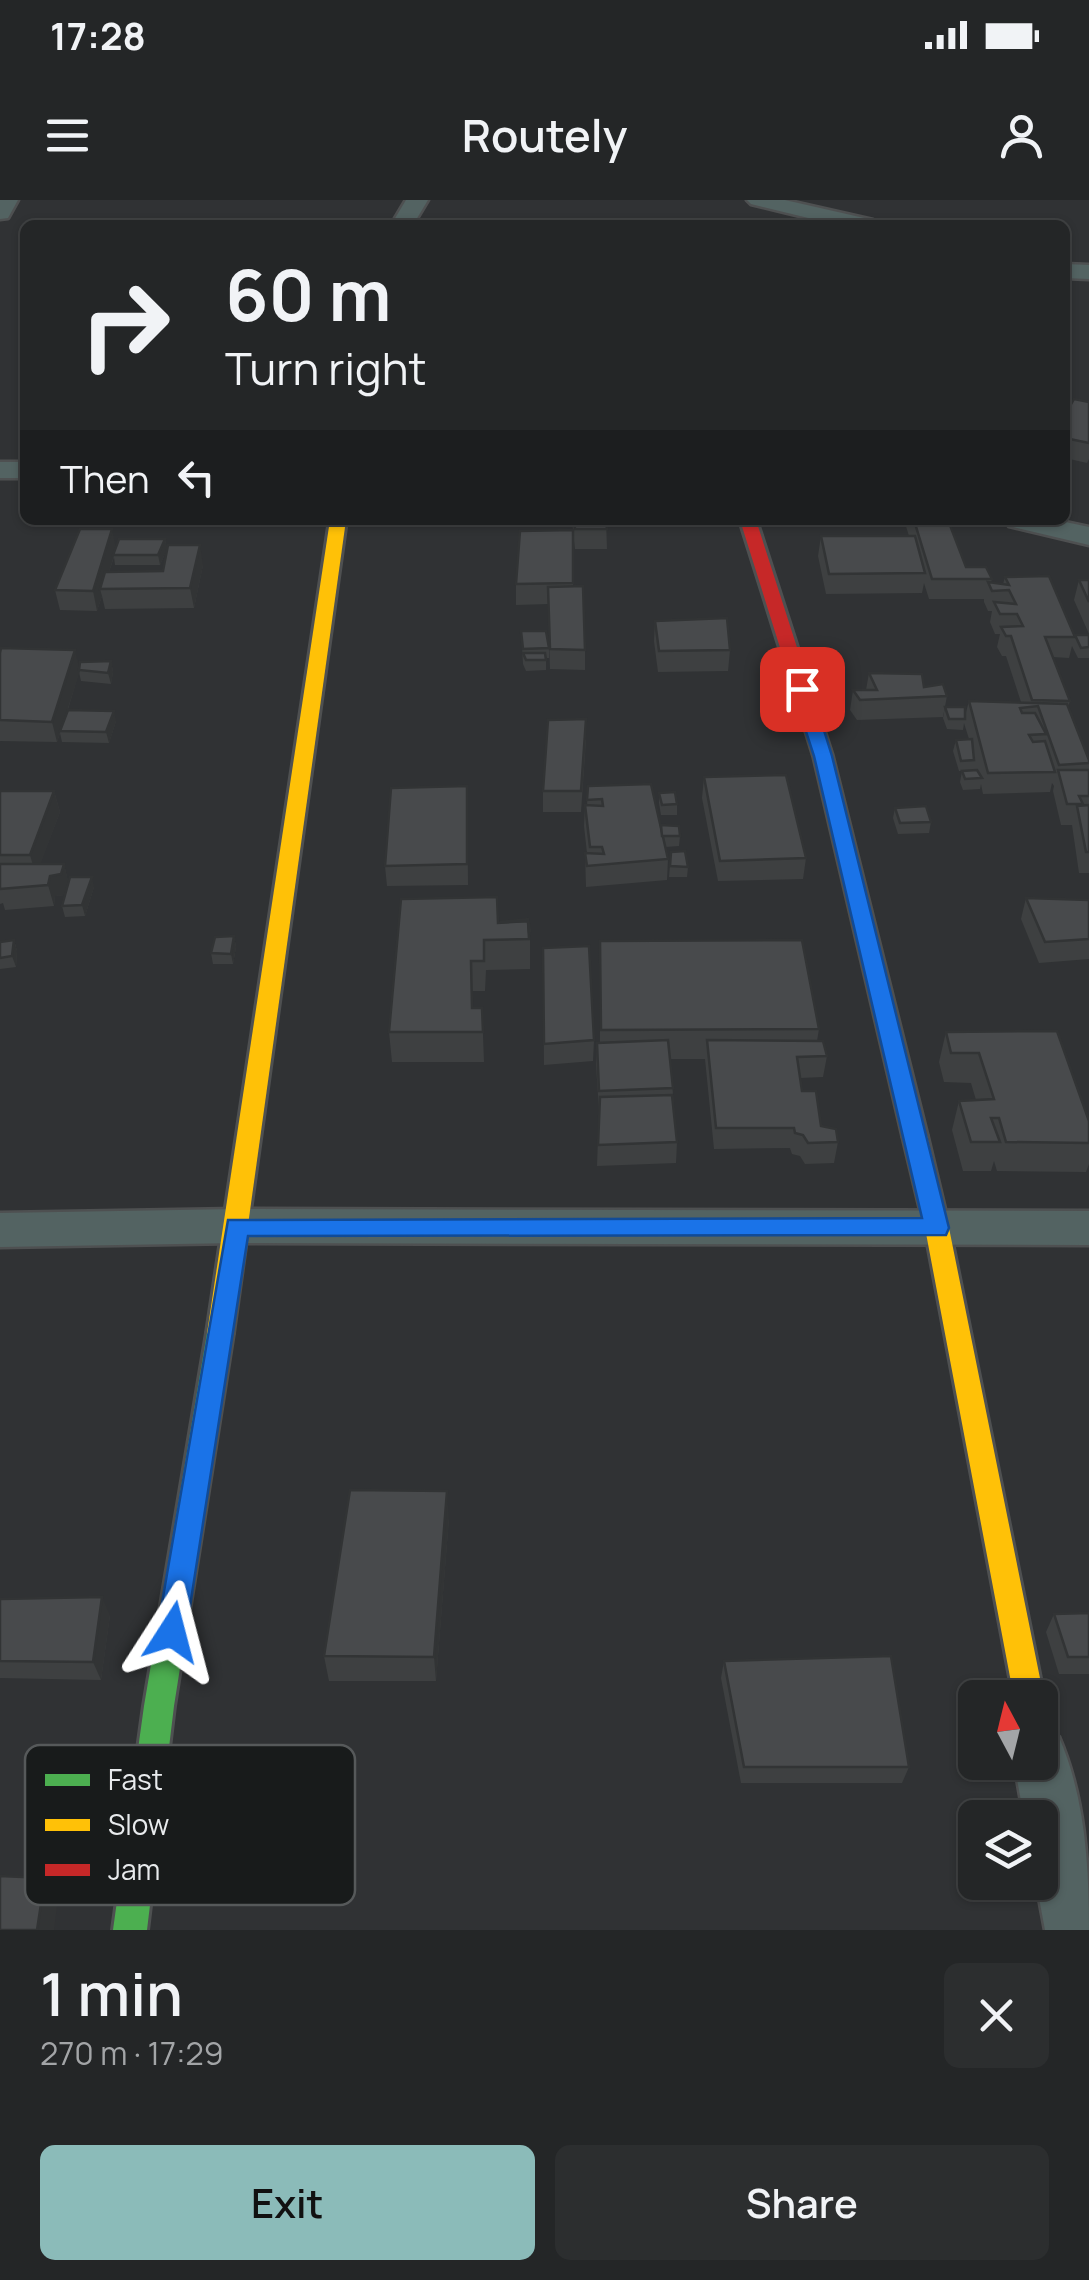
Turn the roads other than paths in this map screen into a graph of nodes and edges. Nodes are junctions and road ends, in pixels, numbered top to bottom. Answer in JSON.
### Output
{"nodes":[{"id":1,"x":7,"y":200,"type":"edge"},
{"id":2,"x":758,"y":200,"type":"edge"},
{"id":3,"x":0,"y":213,"type":"edge"},
{"id":4,"x":844,"y":220,"type":"edge"},
{"id":5,"x":337,"y":525,"type":"edge"},
{"id":6,"x":750,"y":525,"type":"edge"},
{"id":7,"x":1041,"y":525,"type":"edge"},
{"id":8,"x":1089,"y":536,"type":"edge"},
{"id":9,"x":237,"y":1226,"type":"junction"},
{"id":10,"x":937,"y":1228,"type":"junction"},
{"id":11,"x":1089,"y":1228,"type":"edge"},
{"id":12,"x":0,"y":1230,"type":"edge"},
{"id":13,"x":1025,"y":1680,"type":"edge"},
{"id":14,"x":155,"y":1745,"type":"edge"},
{"id":15,"x":1045,"y":1780,"type":"edge"},
{"id":16,"x":133,"y":1905,"type":"edge"},
{"id":17,"x":130,"y":1930,"type":"edge"},
{"id":18,"x":1074,"y":1930,"type":"edge"}],
"edges":[{"from":1,"to":3,"type":"street"},
{"from":2,"to":4,"type":"street"},
{"from":5,"to":9,"type":"street"},
{"from":6,"to":10,"type":"street"},
{"from":7,"to":8,"type":"street"},
{"from":9,"to":10,"type":"street"},
{"from":9,"to":12,"type":"street"},
{"from":9,"to":14,"type":"street"},
{"from":10,"to":11,"type":"street"},
{"from":10,"to":13,"type":"street"},
{"from":15,"to":18,"type":"street"},
{"from":16,"to":17,"type":"street"}]}
